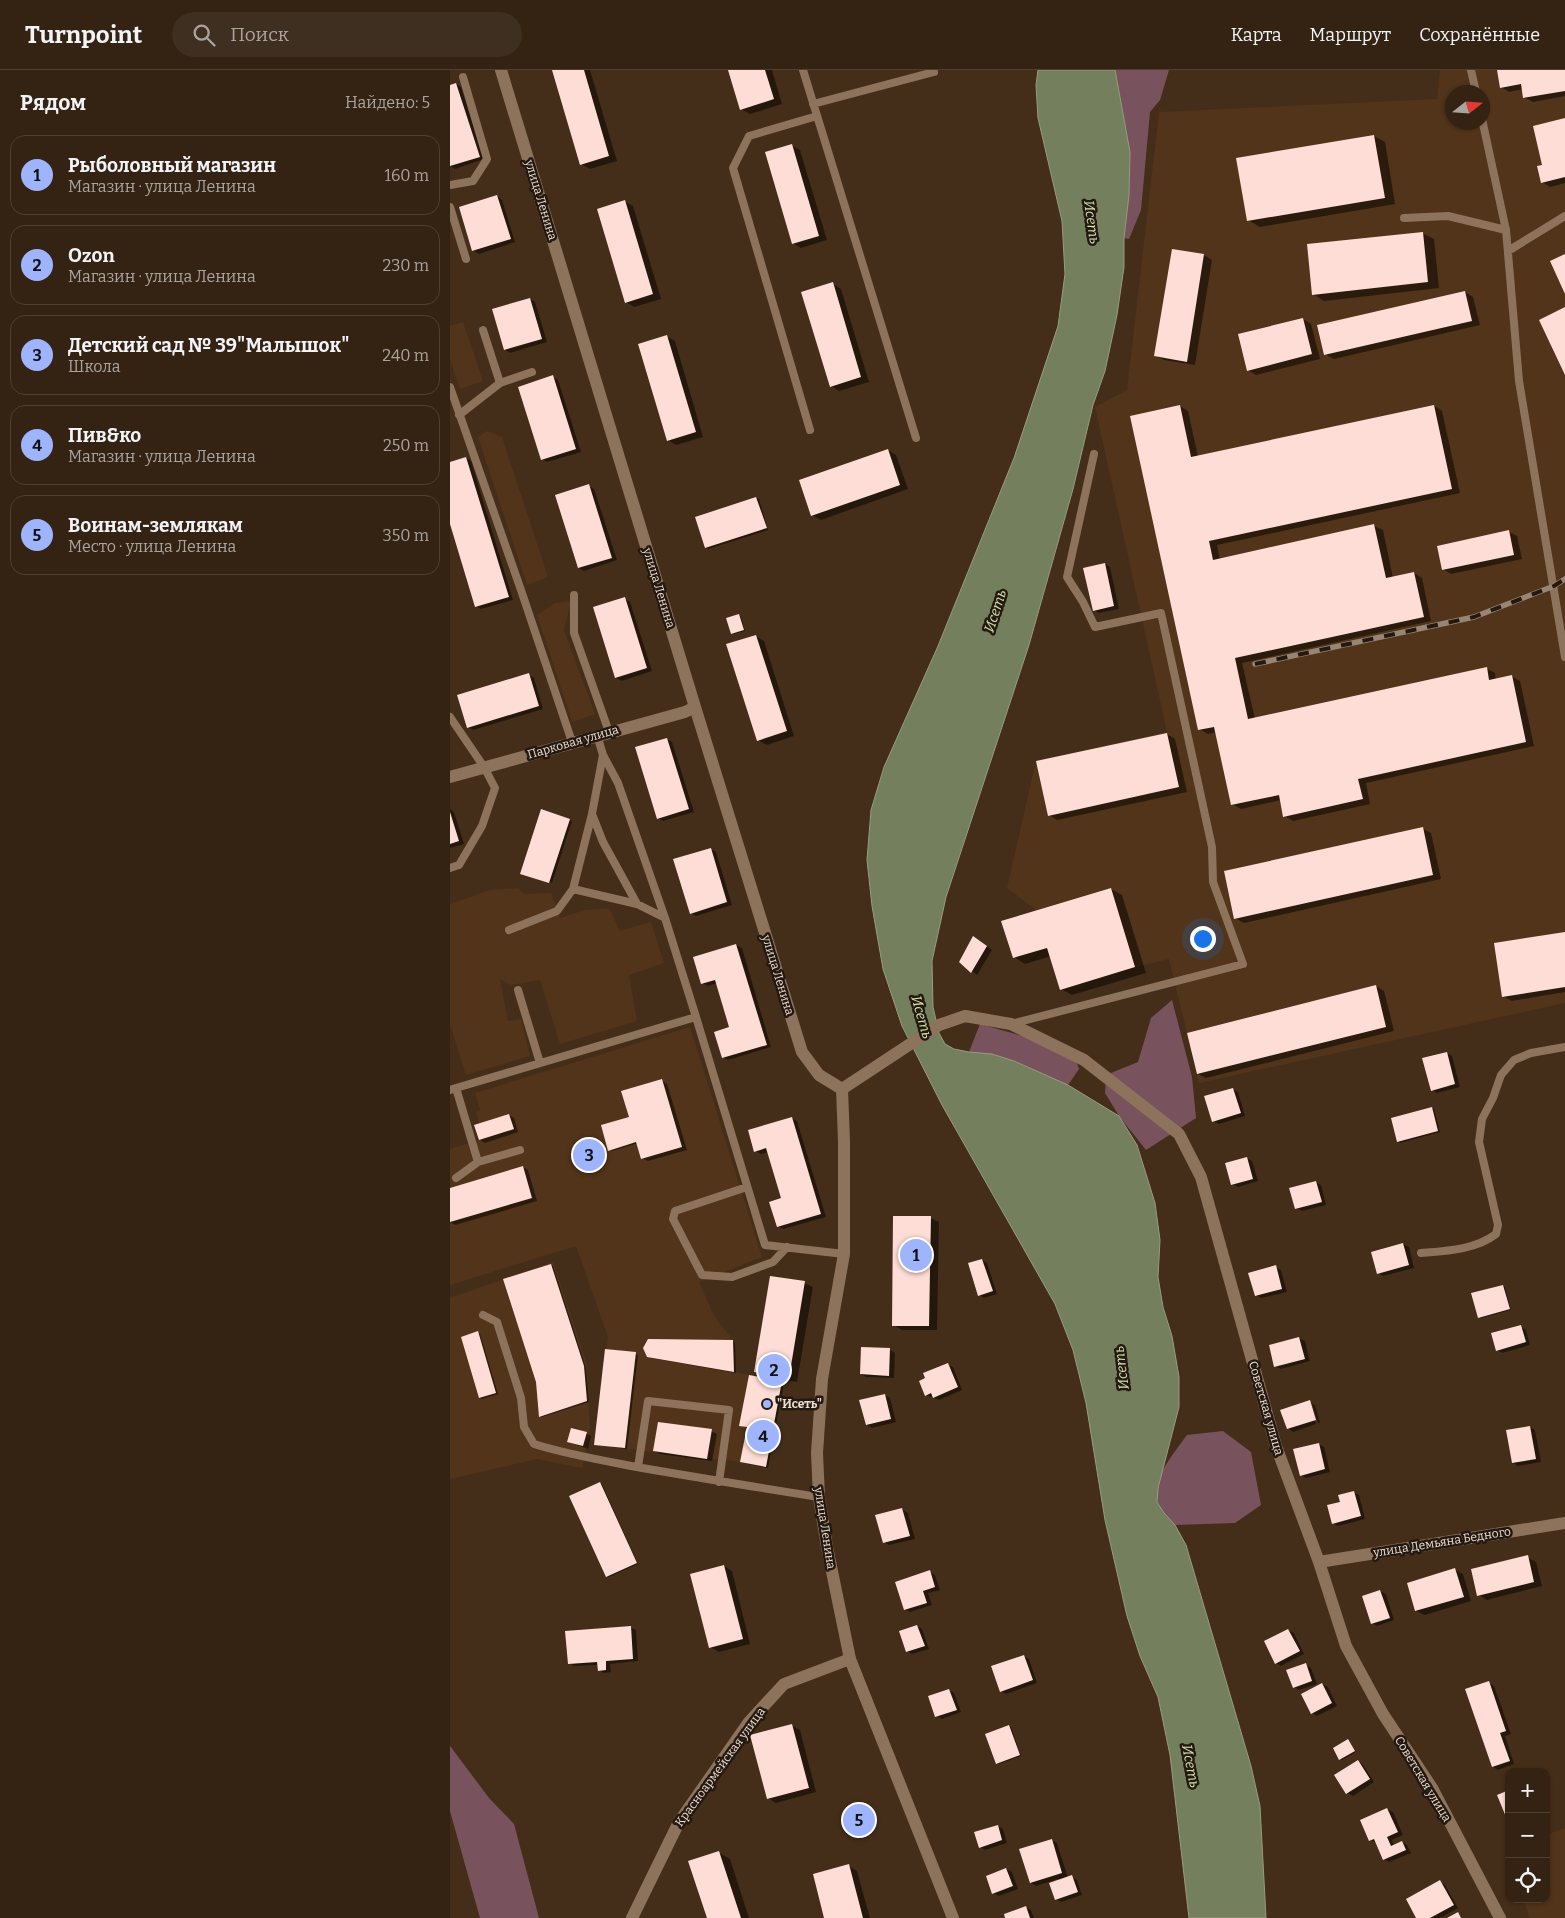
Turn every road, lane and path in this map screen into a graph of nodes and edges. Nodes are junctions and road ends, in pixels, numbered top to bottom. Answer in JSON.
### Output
{"nodes":[{"id":1,"x":502,"y":70,"type":"edge"},
{"id":2,"x":803,"y":70,"type":"edge"},
{"id":3,"x":1471,"y":70,"type":"edge"},
{"id":4,"x":934,"y":72,"type":"dead end"},
{"id":5,"x":463,"y":78,"type":"dead end"},
{"id":6,"x":1474,"y":85,"type":"edge"},
{"id":7,"x":814,"y":104,"type":"junction"},
{"id":8,"x":817,"y":116,"type":"junction"},
{"id":9,"x":1484,"y":130,"type":"edge"},
{"id":10,"x":450,"y":185,"type":"edge"},
{"id":11,"x":450,"y":207,"type":"edge"},
{"id":12,"x":1565,"y":216,"type":"edge"},
{"id":13,"x":1404,"y":218,"type":"dead end"},
{"id":14,"x":1506,"y":230,"type":"junction"},
{"id":15,"x":1508,"y":250,"type":"junction"},
{"id":16,"x":466,"y":260,"type":"dead end"},
{"id":17,"x":483,"y":330,"type":"dead end"},
{"id":18,"x":532,"y":372,"type":"dead end"},
{"id":19,"x":500,"y":383,"type":"junction"},
{"id":20,"x":450,"y":387,"type":"edge"},
{"id":21,"x":452,"y":398,"type":"edge"},
{"id":22,"x":459,"y":415,"type":"junction"},
{"id":23,"x":810,"y":430,"type":"dead end"},
{"id":24,"x":916,"y":438,"type":"dead end"},
{"id":25,"x":1094,"y":454,"type":"dead end"},
{"id":26,"x":574,"y":595,"type":"dead end"},
{"id":27,"x":1565,"y":657,"type":"edge"},
{"id":28,"x":695,"y":707,"type":"junction"},
{"id":29,"x":450,"y":718,"type":"edge"},
{"id":30,"x":603,"y":733,"type":"junction"},
{"id":31,"x":572,"y":742,"type":"junction"},
{"id":32,"x":604,"y":755,"type":"junction"},
{"id":33,"x":484,"y":767,"type":"junction"},
{"id":34,"x":450,"y":777,"type":"edge"},
{"id":35,"x":592,"y":814,"type":"junction"},
{"id":36,"x":450,"y":868,"type":"edge"},
{"id":37,"x":573,"y":889,"type":"junction"},
{"id":38,"x":637,"y":904,"type":"junction"},
{"id":39,"x":664,"y":918,"type":"junction"},
{"id":40,"x":509,"y":930,"type":"dead end"},
{"id":41,"x":518,"y":990,"type":"dead end"},
{"id":42,"x":696,"y":1017,"type":"junction"},
{"id":43,"x":1011,"y":1024,"type":"junction"},
{"id":44,"x":1565,"y":1047,"type":"edge"},
{"id":45,"x":540,"y":1063,"type":"junction"},
{"id":46,"x":453,"y":1089,"type":"edge"},
{"id":47,"x":842,"y":1089,"type":"junction"},
{"id":48,"x":520,"y":1150,"type":"dead end"},
{"id":49,"x":478,"y":1162,"type":"junction"},
{"id":50,"x":456,"y":1178,"type":"dead end"},
{"id":51,"x":747,"y":1187,"type":"junction"},
{"id":52,"x":787,"y":1247,"type":"junction"},
{"id":53,"x":1421,"y":1253,"type":"dead end"},
{"id":54,"x":844,"y":1254,"type":"junction"},
{"id":55,"x":483,"y":1315,"type":"dead end"},
{"id":56,"x":638,"y":1467,"type":"junction"},
{"id":57,"x":719,"y":1482,"type":"junction"},
{"id":58,"x":819,"y":1497,"type":"junction"},
{"id":59,"x":1565,"y":1523,"type":"edge"},
{"id":60,"x":1319,"y":1562,"type":"junction"},
{"id":61,"x":850,"y":1659,"type":"junction"},
{"id":62,"x":632,"y":1918,"type":"edge"},
{"id":63,"x":953,"y":1918,"type":"edge"},
{"id":64,"x":1500,"y":1918,"type":"edge"}],
"edges":[{"from":1,"to":28,"type":"street","name":"улица Ленина"},
{"from":2,"to":7,"type":"lane"},
{"from":3,"to":6,"type":"lane"},
{"from":4,"to":7,"type":"lane"},
{"from":5,"to":10,"type":"lane"},
{"from":7,"to":8,"type":"lane"},
{"from":8,"to":23,"type":"lane"},
{"from":8,"to":24,"type":"lane"},
{"from":9,"to":14,"type":"lane"},
{"from":11,"to":16,"type":"lane"},
{"from":12,"to":15,"type":"lane"},
{"from":13,"to":14,"type":"lane"},
{"from":14,"to":15,"type":"lane"},
{"from":15,"to":27,"type":"lane"},
{"from":17,"to":19,"type":"lane"},
{"from":18,"to":19,"type":"lane"},
{"from":19,"to":22,"type":"lane"},
{"from":20,"to":21,"type":"lane"},
{"from":21,"to":22,"type":"lane"},
{"from":22,"to":31,"type":"lane"},
{"from":25,"to":43,"type":"lane"},
{"from":26,"to":30,"type":"lane"},
{"from":28,"to":30,"type":"street","name":"Парковая улица"},
{"from":28,"to":47,"type":"street","name":"улица Ленина"},
{"from":29,"to":33,"type":"lane"},
{"from":30,"to":31,"type":"street","name":"Парковая улица"},
{"from":30,"to":32,"type":"lane"},
{"from":31,"to":33,"type":"street","name":"Парковая улица"},
{"from":32,"to":35,"type":"lane"},
{"from":32,"to":39,"type":"lane"},
{"from":33,"to":34,"type":"street","name":"Парковая улица"},
{"from":33,"to":36,"type":"lane"},
{"from":35,"to":37,"type":"lane"},
{"from":35,"to":38,"type":"lane"},
{"from":37,"to":38,"type":"lane"},
{"from":37,"to":40,"type":"lane"},
{"from":38,"to":39,"type":"lane"},
{"from":39,"to":42,"type":"lane"},
{"from":41,"to":45,"type":"lane"},
{"from":42,"to":45,"type":"lane"},
{"from":42,"to":51,"type":"lane"},
{"from":43,"to":47,"type":"street","name":"Советская улица"},
{"from":43,"to":60,"type":"street","name":"Советская улица"},
{"from":44,"to":53,"type":"lane"},
{"from":45,"to":46,"type":"lane"},
{"from":46,"to":49,"type":"lane"},
{"from":47,"to":54,"type":"street","name":"улица Ленина"},
{"from":48,"to":49,"type":"lane"},
{"from":49,"to":50,"type":"lane"},
{"from":51,"to":52,"type":"lane"},
{"from":51,"to":52,"type":"lane"},
{"from":52,"to":54,"type":"lane"},
{"from":54,"to":58,"type":"street","name":"улица Ленина"},
{"from":55,"to":56,"type":"lane"},
{"from":56,"to":57,"type":"lane"},
{"from":56,"to":57,"type":"lane"},
{"from":57,"to":58,"type":"lane"},
{"from":58,"to":61,"type":"street","name":"улица Ленина"},
{"from":59,"to":60,"type":"street","name":"улица Демьяна Бедного"},
{"from":60,"to":64,"type":"street","name":"Советская улица"},
{"from":61,"to":62,"type":"street","name":"Красноармейская улица"},
{"from":61,"to":63,"type":"street","name":"улица Ленина"}]}
